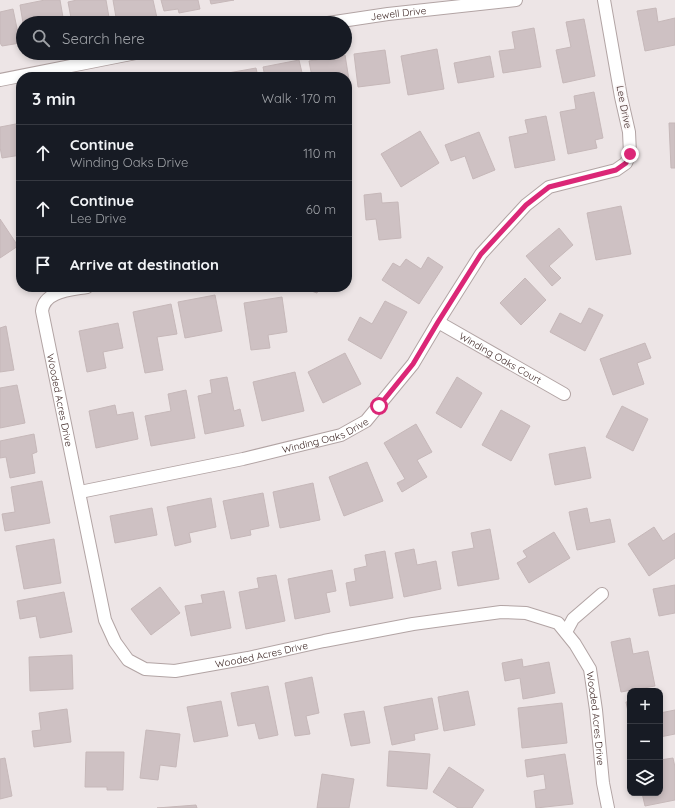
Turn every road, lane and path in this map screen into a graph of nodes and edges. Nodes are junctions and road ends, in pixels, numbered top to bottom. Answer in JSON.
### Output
{"nodes":[{"id":1,"x":516,"y":0,"type":"edge"},
{"id":2,"x":604,"y":0,"type":"edge"},
{"id":3,"x":352,"y":19,"type":"edge"},
{"id":4,"x":101,"y":60,"type":"edge"},
{"id":5,"x":40,"y":72,"type":"edge"},
{"id":6,"x":16,"y":77,"type":"edge"},
{"id":7,"x":0,"y":80,"type":"edge"},
{"id":8,"x":518,"y":214,"type":"joint"},
{"id":9,"x":61,"y":292,"type":"edge"},
{"id":10,"x":438,"y":322,"type":"junction"},
{"id":11,"x":564,"y":394,"type":"dead end"},
{"id":12,"x":80,"y":492,"type":"junction"},
{"id":13,"x":602,"y":594,"type":"dead end"},
{"id":14,"x":566,"y":632,"type":"junction"},
{"id":15,"x":608,"y":808,"type":"edge"}],
"edges":[{"from":1,"to":3,"type":"street","name":"Jewell Drive"},
{"from":2,"to":8,"type":"street","name":"Lee Drive"},
{"from":4,"to":5,"type":"street"},
{"from":6,"to":7,"type":"street"},
{"from":8,"to":10,"type":"street","name":"Winding Oaks Drive"},
{"from":9,"to":12,"type":"street","name":"Wooded Acres Drive"},
{"from":10,"to":11,"type":"street","name":"Winding Oaks Court"},
{"from":10,"to":12,"type":"street","name":"Winding Oaks Drive"},
{"from":12,"to":14,"type":"street","name":"Wooded Acres Drive"},
{"from":13,"to":14,"type":"street"},
{"from":14,"to":15,"type":"street","name":"Wooded Acres Drive"}]}
